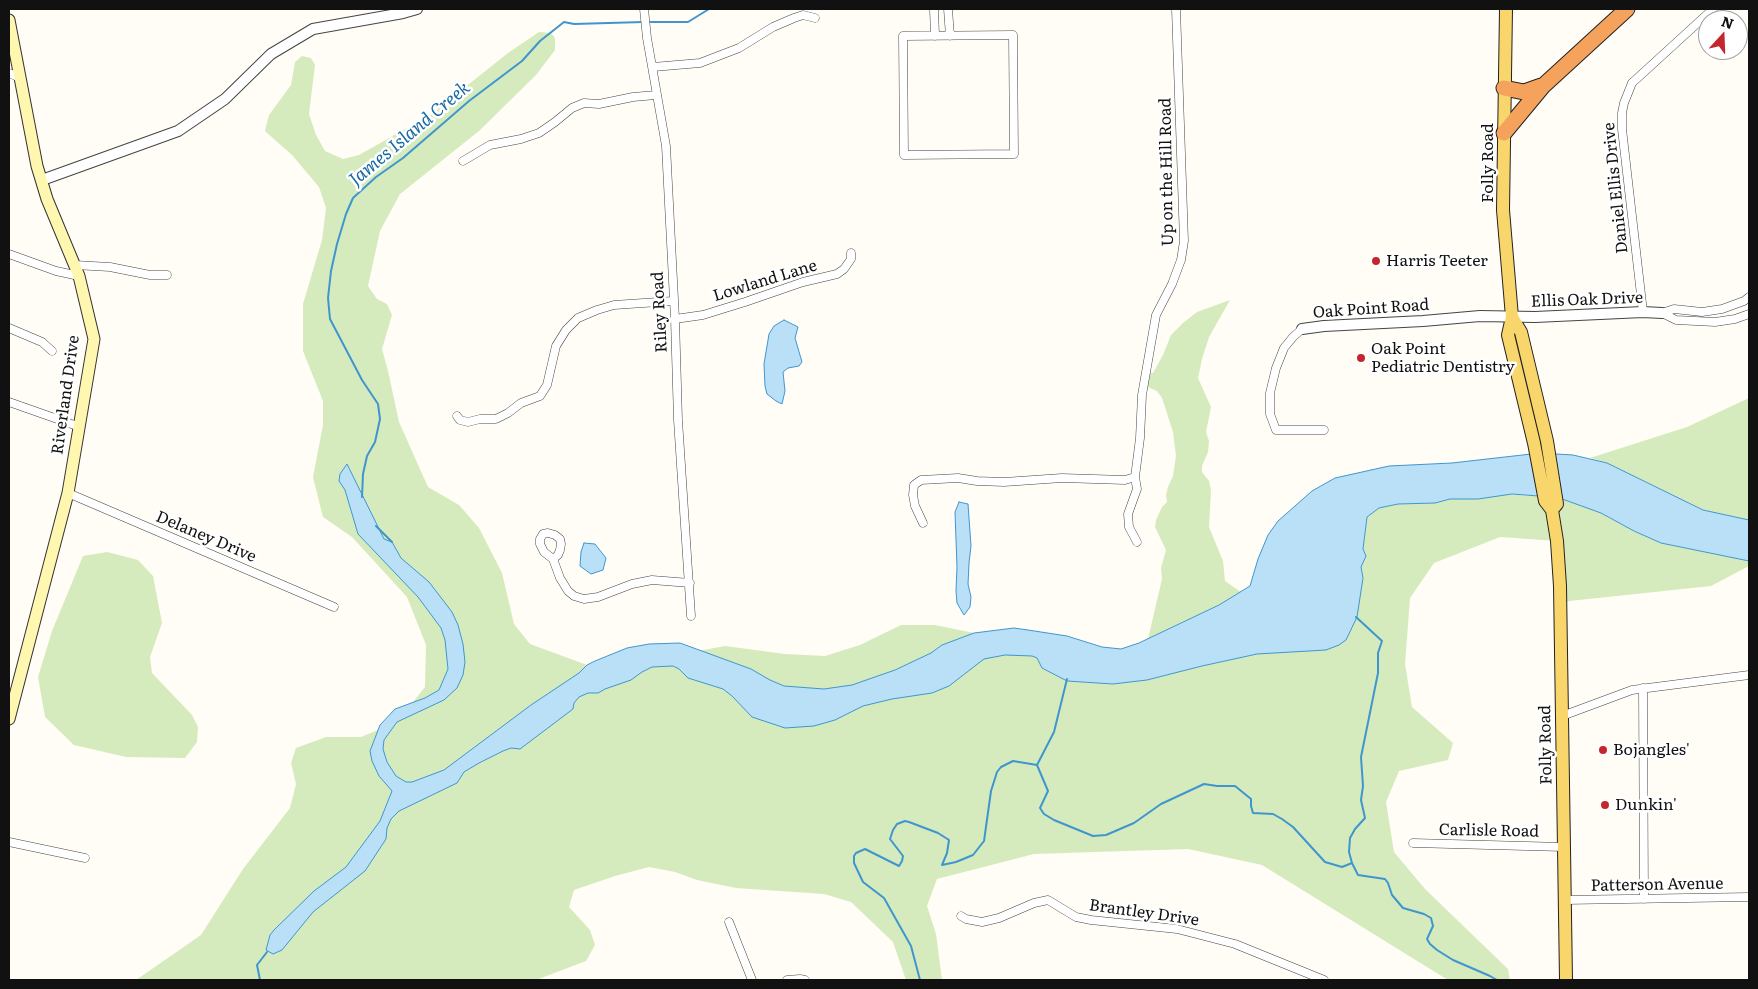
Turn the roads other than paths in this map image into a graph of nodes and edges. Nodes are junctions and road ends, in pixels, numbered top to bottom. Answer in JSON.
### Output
{"nodes":[{"id":1,"x":417,"y":9,"type":"edge"},
{"id":2,"x":644,"y":9,"type":"edge"},
{"id":3,"x":934,"y":9,"type":"edge"},
{"id":4,"x":948,"y":9,"type":"edge"},
{"id":5,"x":1176,"y":9,"type":"edge"},
{"id":6,"x":1506,"y":9,"type":"edge"},
{"id":7,"x":1627,"y":9,"type":"edge"},
{"id":8,"x":1712,"y":9,"type":"edge"},
{"id":9,"x":387,"y":12,"type":"edge"},
{"id":10,"x":815,"y":18,"type":"dead end"},
{"id":11,"x":9,"y":20,"type":"edge"},
{"id":12,"x":935,"y":36,"type":"junction"},
{"id":13,"x":950,"y":36,"type":"junction"},
{"id":14,"x":653,"y":67,"type":"junction"},
{"id":15,"x":14,"y":75,"type":"edge"},
{"id":16,"x":1546,"y":83,"type":"junction"},
{"id":17,"x":1504,"y":88,"type":"junction"},
{"id":18,"x":656,"y":94,"type":"junction"},
{"id":19,"x":1504,"y":133,"type":"junction"},
{"id":20,"x":463,"y":161,"type":"dead end"},
{"id":21,"x":42,"y":180,"type":"junction"},
{"id":22,"x":851,"y":253,"type":"dead end"},
{"id":23,"x":9,"y":254,"type":"edge"},
{"id":24,"x":77,"y":271,"type":"junction"},
{"id":25,"x":167,"y":275,"type":"dead end"},
{"id":26,"x":1749,"y":297,"type":"edge"},
{"id":27,"x":673,"y":302,"type":"junction"},
{"id":28,"x":1643,"y":312,"type":"junction"},
{"id":29,"x":1662,"y":313,"type":"junction"},
{"id":30,"x":1749,"y":314,"type":"edge"},
{"id":31,"x":1512,"y":317,"type":"junction"},
{"id":32,"x":675,"y":319,"type":"junction"},
{"id":33,"x":9,"y":328,"type":"edge"},
{"id":34,"x":1302,"y":329,"type":"joint"},
{"id":35,"x":52,"y":351,"type":"dead end"},
{"id":36,"x":9,"y":402,"type":"edge"},
{"id":37,"x":457,"y":416,"type":"dead end"},
{"id":38,"x":80,"y":427,"type":"junction"},
{"id":39,"x":1324,"y":430,"type":"dead end"},
{"id":40,"x":1135,"y":477,"type":"junction"},
{"id":41,"x":68,"y":493,"type":"junction"},
{"id":42,"x":1552,"y":510,"type":"junction"},
{"id":43,"x":923,"y":522,"type":"dead end"},
{"id":44,"x":1137,"y":542,"type":"dead end"},
{"id":45,"x":553,"y":559,"type":"dead end"},
{"id":46,"x":690,"y":582,"type":"junction"},
{"id":47,"x":334,"y":607,"type":"dead end"},
{"id":48,"x":691,"y":616,"type":"dead end"},
{"id":49,"x":1749,"y":675,"type":"edge"},
{"id":50,"x":1643,"y":688,"type":"junction"},
{"id":51,"x":1562,"y":716,"type":"junction"},
{"id":52,"x":9,"y":719,"type":"edge"},
{"id":53,"x":9,"y":842,"type":"edge"},
{"id":54,"x":1413,"y":843,"type":"dead end"},
{"id":55,"x":1564,"y":847,"type":"junction"},
{"id":56,"x":85,"y":858,"type":"dead end"},
{"id":57,"x":1749,"y":897,"type":"edge"},
{"id":58,"x":1644,"y":899,"type":"junction"},
{"id":59,"x":1565,"y":900,"type":"junction"},
{"id":60,"x":961,"y":916,"type":"dead end"},
{"id":61,"x":729,"y":922,"type":"dead end"},
{"id":62,"x":752,"y":980,"type":"edge"},
{"id":63,"x":787,"y":980,"type":"edge"},
{"id":64,"x":805,"y":980,"type":"edge"},
{"id":65,"x":1324,"y":980,"type":"edge"},
{"id":66,"x":1566,"y":980,"type":"edge"}],
"edges":[{"from":1,"to":9,"type":"street"},
{"from":2,"to":14,"type":"street","name":"Riley Road"},
{"from":3,"to":12,"type":"street"},
{"from":4,"to":13,"type":"street"},
{"from":5,"to":40,"type":"street","name":"Up on the Hill Road"},
{"from":6,"to":17,"type":"main road","name":"Folly Road"},
{"from":7,"to":16,"type":"highway"},
{"from":8,"to":28,"type":"street","name":"Daniel Ellis Drive"},
{"from":9,"to":21,"type":"street"},
{"from":10,"to":14,"type":"street"},
{"from":11,"to":15,"type":"main road","name":"Riverland Drive"},
{"from":12,"to":13,"type":"street"},
{"from":12,"to":13,"type":"street"},
{"from":14,"to":18,"type":"street","name":"Riley Road"},
{"from":15,"to":21,"type":"main road","name":"Riverland Drive"},
{"from":16,"to":17,"type":"highway"},
{"from":16,"to":19,"type":"highway"},
{"from":17,"to":19,"type":"main road","name":"Folly Road"},
{"from":18,"to":20,"type":"street"},
{"from":18,"to":27,"type":"street","name":"Riley Road"},
{"from":19,"to":31,"type":"main road","name":"Folly Road"},
{"from":21,"to":24,"type":"main road","name":"Riverland Drive"},
{"from":22,"to":32,"type":"street","name":"Lowland Lane"},
{"from":23,"to":24,"type":"street"},
{"from":24,"to":25,"type":"street"},
{"from":24,"to":38,"type":"main road","name":"Riverland Drive"},
{"from":26,"to":29,"type":"street","name":"Ellis Oak Drive"},
{"from":27,"to":32,"type":"street","name":"Riley Road"},
{"from":27,"to":37,"type":"street"},
{"from":28,"to":29,"type":"street","name":"Ellis Oak Drive"},
{"from":28,"to":31,"type":"street","name":"Ellis Oak Drive"},
{"from":29,"to":30,"type":"street","name":"Ellis Oak Drive"},
{"from":31,"to":34,"type":"street","name":"Oak Point Road"},
{"from":31,"to":42,"type":"main road","name":"Folly Road"},
{"from":31,"to":42,"type":"main road","name":"Folly Road"},
{"from":32,"to":46,"type":"street","name":"Riley Road"},
{"from":33,"to":35,"type":"street"},
{"from":34,"to":39,"type":"street","name":"Oak Point Road"},
{"from":36,"to":38,"type":"street"},
{"from":38,"to":41,"type":"main road","name":"Riverland Drive"},
{"from":40,"to":43,"type":"street"},
{"from":40,"to":44,"type":"street","name":"Up on the Hill Road"},
{"from":41,"to":47,"type":"street","name":"Delaney Drive"},
{"from":41,"to":52,"type":"main road","name":"Riverland Drive"},
{"from":42,"to":51,"type":"main road","name":"Folly Road"},
{"from":45,"to":46,"type":"street"},
{"from":46,"to":48,"type":"street","name":"Riley Road"},
{"from":49,"to":50,"type":"street"},
{"from":50,"to":51,"type":"street"},
{"from":50,"to":58,"type":"street"},
{"from":51,"to":55,"type":"main road","name":"Folly Road"},
{"from":53,"to":56,"type":"street"},
{"from":54,"to":55,"type":"street","name":"Carlisle Road"},
{"from":55,"to":59,"type":"main road","name":"Folly Road"},
{"from":57,"to":58,"type":"street","name":"Patterson Avenue"},
{"from":58,"to":59,"type":"street","name":"Patterson Avenue"},
{"from":59,"to":66,"type":"main road","name":"Folly Road"},
{"from":60,"to":65,"type":"street","name":"Brantley Drive"},
{"from":61,"to":62,"type":"street"},
{"from":63,"to":64,"type":"street"}]}
